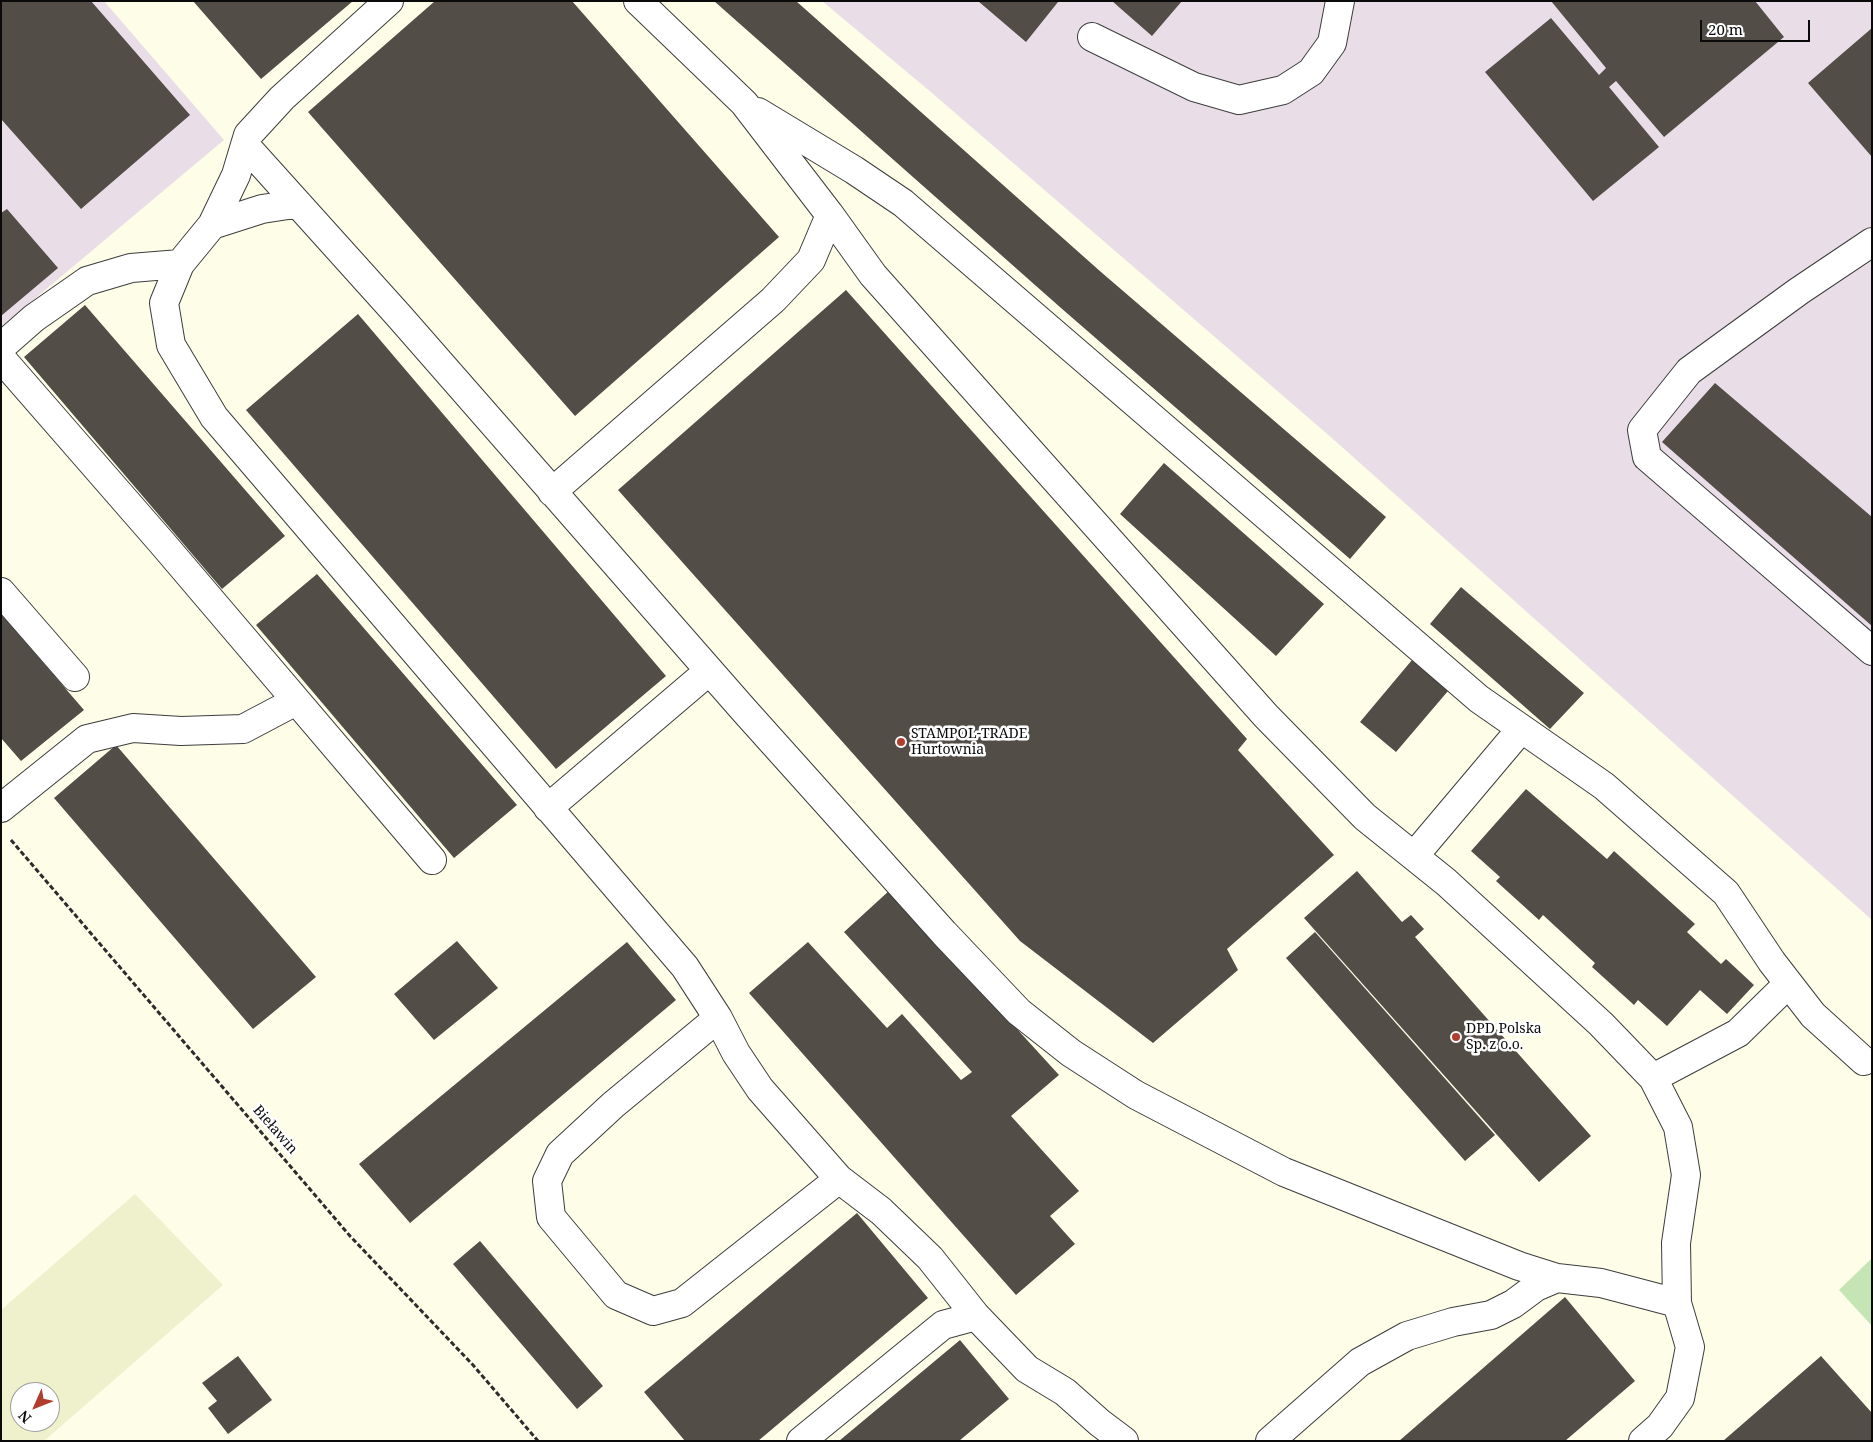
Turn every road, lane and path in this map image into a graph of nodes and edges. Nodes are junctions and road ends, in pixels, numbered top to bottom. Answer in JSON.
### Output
{"nodes":[{"id":1,"x":390,"y":1,"type":"edge"},
{"id":2,"x":638,"y":1,"type":"edge"},
{"id":3,"x":1340,"y":1,"type":"edge"},
{"id":4,"x":1092,"y":37,"type":"dead end"},
{"id":5,"x":744,"y":104,"type":"junction"},
{"id":6,"x":245,"y":145,"type":"junction"},
{"id":7,"x":299,"y":205,"type":"junction"},
{"id":8,"x":830,"y":215,"type":"junction"},
{"id":9,"x":212,"y":225,"type":"junction"},
{"id":10,"x":1872,"y":242,"type":"edge"},
{"id":11,"x":180,"y":264,"type":"junction"},
{"id":12,"x":1,"y":347,"type":"edge"},
{"id":13,"x":1,"y":358,"type":"edge"},
{"id":14,"x":552,"y":492,"type":"junction"},
{"id":15,"x":1,"y":592,"type":"edge"},
{"id":16,"x":1872,"y":651,"type":"edge"},
{"id":17,"x":709,"y":670,"type":"junction"},
{"id":18,"x":76,"y":677,"type":"dead end"},
{"id":19,"x":296,"y":701,"type":"junction"},
{"id":20,"x":1521,"y":729,"type":"junction"},
{"id":21,"x":1,"y":808,"type":"edge"},
{"id":22,"x":548,"y":808,"type":"junction"},
{"id":23,"x":8,"y":836,"type":"dead end"},
{"id":24,"x":1414,"y":856,"type":"junction"},
{"id":25,"x":432,"y":860,"type":"dead end"},
{"id":26,"x":1788,"y":984,"type":"junction"},
{"id":27,"x":718,"y":1018,"type":"junction"},
{"id":28,"x":1864,"y":1061,"type":"dead end"},
{"id":29,"x":1653,"y":1078,"type":"junction"},
{"id":30,"x":839,"y":1179,"type":"junction"},
{"id":31,"x":1557,"y":1278,"type":"junction"},
{"id":32,"x":1677,"y":1302,"type":"junction"},
{"id":33,"x":976,"y":1316,"type":"junction"},
{"id":34,"x":538,"y":1441,"type":"edge"},
{"id":35,"x":801,"y":1441,"type":"edge"},
{"id":36,"x":1124,"y":1441,"type":"edge"},
{"id":37,"x":1270,"y":1441,"type":"edge"},
{"id":38,"x":1643,"y":1441,"type":"edge"}],
"edges":[{"from":1,"to":6,"type":"lane"},
{"from":2,"to":5,"type":"lane"},
{"from":3,"to":4,"type":"lane"},
{"from":5,"to":8,"type":"lane"},
{"from":5,"to":20,"type":"lane"},
{"from":6,"to":7,"type":"lane"},
{"from":6,"to":9,"type":"lane"},
{"from":7,"to":9,"type":"lane"},
{"from":7,"to":14,"type":"lane"},
{"from":8,"to":14,"type":"lane"},
{"from":8,"to":24,"type":"lane"},
{"from":9,"to":11,"type":"lane"},
{"from":10,"to":16,"type":"lane"},
{"from":11,"to":12,"type":"lane"},
{"from":11,"to":22,"type":"lane"},
{"from":13,"to":19,"type":"lane"},
{"from":14,"to":17,"type":"lane"},
{"from":15,"to":18,"type":"lane"},
{"from":17,"to":22,"type":"lane"},
{"from":17,"to":31,"type":"lane"},
{"from":19,"to":21,"type":"lane"},
{"from":19,"to":25,"type":"lane"},
{"from":20,"to":24,"type":"lane"},
{"from":20,"to":26,"type":"lane"},
{"from":22,"to":27,"type":"lane"},
{"from":23,"to":34,"type":"path","name":"Bieławin"},
{"from":24,"to":29,"type":"lane"},
{"from":26,"to":28,"type":"lane"},
{"from":26,"to":29,"type":"lane"},
{"from":27,"to":30,"type":"lane"},
{"from":27,"to":30,"type":"lane"},
{"from":29,"to":32,"type":"lane"},
{"from":30,"to":33,"type":"lane"},
{"from":31,"to":32,"type":"lane"},
{"from":31,"to":37,"type":"lane"},
{"from":32,"to":38,"type":"lane"},
{"from":33,"to":35,"type":"lane"},
{"from":33,"to":36,"type":"lane"}]}
